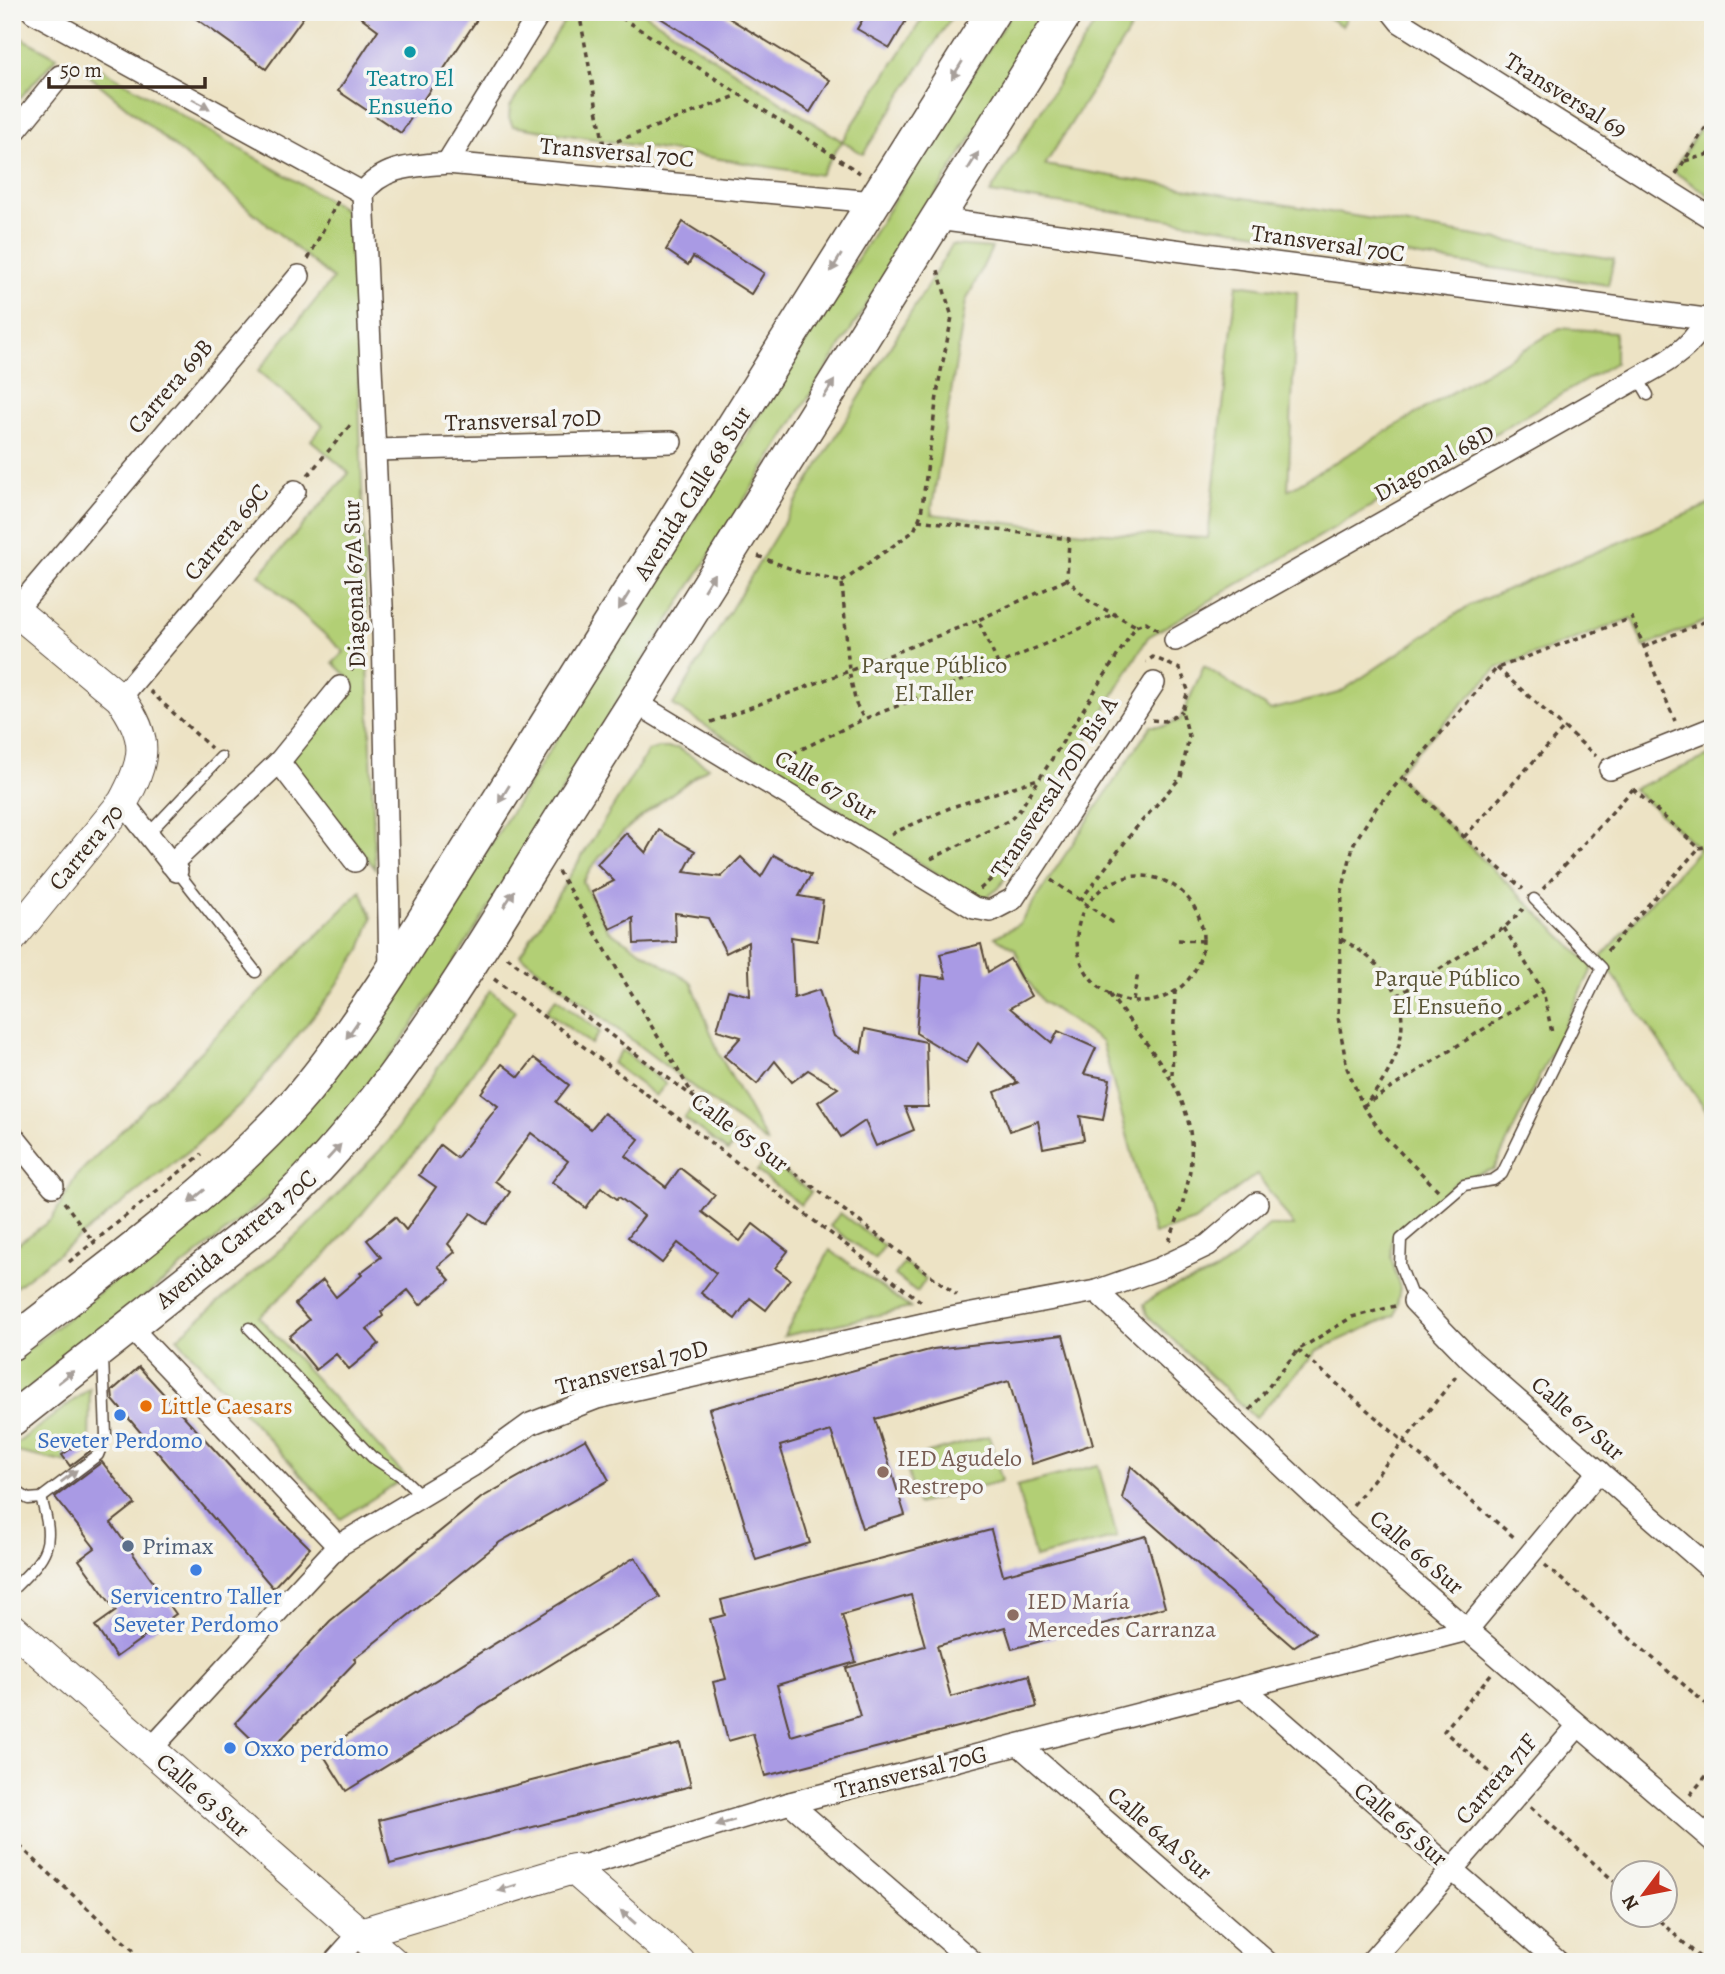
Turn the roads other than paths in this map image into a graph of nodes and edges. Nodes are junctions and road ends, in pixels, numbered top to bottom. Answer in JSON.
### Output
{"nodes":[{"id":1,"x":33,"y":12,"type":"edge"},
{"id":2,"x":540,"y":12,"type":"edge"},
{"id":3,"x":993,"y":12,"type":"edge"},
{"id":4,"x":1066,"y":12,"type":"edge"},
{"id":5,"x":1392,"y":12,"type":"edge"},
{"id":6,"x":60,"y":76,"type":"dead end"},
{"id":7,"x":12,"y":135,"type":"edge"},
{"id":8,"x":447,"y":163,"type":"junction"},
{"id":9,"x":355,"y":188,"type":"junction"},
{"id":10,"x":860,"y":191,"type":"junction"},
{"id":11,"x":937,"y":219,"type":"junction"},
{"id":12,"x":1713,"y":219,"type":"edge"},
{"id":13,"x":299,"y":276,"type":"road end"},
{"id":14,"x":1710,"y":319,"type":"edge"},
{"id":15,"x":671,"y":442,"type":"dead end"},
{"id":16,"x":375,"y":450,"type":"junction"},
{"id":17,"x":295,"y":491,"type":"road end"},
{"id":18,"x":14,"y":609,"type":"edge"},
{"id":19,"x":1175,"y":640,"type":"road end"},
{"id":20,"x":1154,"y":683,"type":"dead end"},
{"id":21,"x":340,"y":687,"type":"dead end"},
{"id":22,"x":128,"y":688,"type":"junction"},
{"id":23,"x":635,"y":702,"type":"junction"},
{"id":24,"x":1713,"y":728,"type":"edge"},
{"id":25,"x":221,"y":757,"type":"road end"},
{"id":26,"x":279,"y":762,"type":"junction"},
{"id":27,"x":1610,"y":768,"type":"dead end"},
{"id":28,"x":123,"y":802,"type":"junction"},
{"id":29,"x":148,"y":834,"type":"junction"},
{"id":30,"x":355,"y":861,"type":"dead end"},
{"id":31,"x":174,"y":868,"type":"junction"},
{"id":32,"x":1534,"y":899,"type":"road end"},
{"id":33,"x":990,"y":911,"type":"joint"},
{"id":34,"x":12,"y":938,"type":"edge"},
{"id":35,"x":256,"y":972,"type":"dead end"},
{"id":36,"x":390,"y":974,"type":"junction"},
{"id":37,"x":12,"y":1135,"type":"edge"},
{"id":38,"x":52,"y":1186,"type":"road end"},
{"id":39,"x":1257,"y":1203,"type":"dead end"},
{"id":40,"x":1096,"y":1291,"type":"junction"},
{"id":41,"x":1414,"y":1301,"type":"joint"},
{"id":42,"x":130,"y":1327,"type":"junction"},
{"id":43,"x":248,"y":1328,"type":"dead end"},
{"id":44,"x":12,"y":1343,"type":"edge"},
{"id":45,"x":103,"y":1348,"type":"junction"},
{"id":46,"x":12,"y":1419,"type":"edge"},
{"id":47,"x":1599,"y":1471,"type":"junction"},
{"id":48,"x":12,"y":1488,"type":"edge"},
{"id":49,"x":422,"y":1496,"type":"junction"},
{"id":50,"x":41,"y":1498,"type":"junction"},
{"id":51,"x":338,"y":1546,"type":"junction"},
{"id":52,"x":1713,"y":1570,"type":"edge"},
{"id":53,"x":12,"y":1590,"type":"edge"},
{"id":54,"x":12,"y":1628,"type":"edge"},
{"id":55,"x":1467,"y":1630,"type":"junction"},
{"id":56,"x":1243,"y":1687,"type":"junction"},
{"id":57,"x":1578,"y":1726,"type":"junction"},
{"id":58,"x":1018,"y":1745,"type":"junction"},
{"id":59,"x":150,"y":1749,"type":"junction"},
{"id":60,"x":790,"y":1803,"type":"junction"},
{"id":61,"x":1713,"y":1841,"type":"edge"},
{"id":62,"x":573,"y":1869,"type":"junction"},
{"id":63,"x":1452,"y":1869,"type":"junction"},
{"id":64,"x":360,"y":1933,"type":"junction"},
{"id":65,"x":334,"y":1962,"type":"edge"},
{"id":66,"x":393,"y":1962,"type":"edge"},
{"id":67,"x":680,"y":1962,"type":"edge"},
{"id":68,"x":973,"y":1962,"type":"edge"},
{"id":69,"x":1267,"y":1962,"type":"edge"},
{"id":70,"x":1371,"y":1962,"type":"edge"},
{"id":71,"x":1558,"y":1962,"type":"edge"}],
"edges":[{"from":1,"to":9,"type":"street","one_way":true},
{"from":2,"to":8,"type":"street"},
{"from":3,"to":10,"type":"main road","name":"Avenida Calle 68 Sur","one_way":true},
{"from":11,"to":4,"type":"main road","one_way":true},
{"from":5,"to":12,"type":"street","name":"Transversal 69"},
{"from":6,"to":7,"type":"street"},
{"from":8,"to":9,"type":"street","name":"Transversal 70C"},
{"from":8,"to":10,"type":"street","name":"Transversal 70C"},
{"from":9,"to":16,"type":"street","name":"Diagonal 67A Sur"},
{"from":10,"to":36,"type":"main road","name":"Avenida Calle 68 Sur","one_way":true},
{"from":11,"to":14,"type":"street","name":"Transversal 70C"},
{"from":23,"to":11,"type":"main road","one_way":true},
{"from":13,"to":18,"type":"street","name":"Carrera 69B"},
{"from":14,"to":19,"type":"street","name":"Diagonal 68D"},
{"from":15,"to":16,"type":"street","name":"Transversal 70D"},
{"from":16,"to":36,"type":"street","name":"Diagonal 67A Sur"},
{"from":17,"to":22,"type":"street","name":"Carrera 69C"},
{"from":18,"to":22,"type":"street"},
{"from":20,"to":33,"type":"street","name":"Transversal 70D Bis A"},
{"from":21,"to":26,"type":"street"},
{"from":22,"to":28,"type":"street","name":"Carrera 70"},
{"from":23,"to":33,"type":"street","name":"Calle 67 Sur"},
{"from":42,"to":23,"type":"main road","name":"Avenida Carrera 70C","one_way":true},
{"from":24,"to":27,"type":"street"},
{"from":25,"to":29,"type":"lane"},
{"from":26,"to":30,"type":"street"},
{"from":26,"to":31,"type":"street"},
{"from":28,"to":29,"type":"street"},
{"from":28,"to":34,"type":"street","name":"Carrera 70"},
{"from":29,"to":31,"type":"street"},
{"from":31,"to":35,"type":"lane"},
{"from":32,"to":41,"type":"lane"},
{"from":36,"to":44,"type":"main road","one_way":true},
{"from":37,"to":38,"type":"street"},
{"from":39,"to":40,"type":"street","name":"Transversal 70D"},
{"from":40,"to":49,"type":"street","name":"Transversal 70D"},
{"from":40,"to":55,"type":"street","name":"Calle 66 Sur"},
{"from":41,"to":47,"type":"street","name":"Calle 67 Sur"},
{"from":42,"to":45,"type":"main road","name":"Avenida Carrera 70C"},
{"from":42,"to":51,"type":"street"},
{"from":43,"to":49,"type":"lane"},
{"from":46,"to":45,"type":"main road","name":"Avenida Carrera 70C","one_way":true},
{"from":50,"to":45,"type":"lane","one_way":true},
{"from":47,"to":52,"type":"street","name":"Calle 67 Sur"},
{"from":47,"to":55,"type":"street"},
{"from":48,"to":50,"type":"lane"},
{"from":49,"to":51,"type":"street","name":"Transversal 70D"},
{"from":50,"to":53,"type":"lane"},
{"from":51,"to":59,"type":"street","name":"Transversal 70D"},
{"from":54,"to":59,"type":"street","name":"Calle 63 Sur"},
{"from":55,"to":56,"type":"street","name":"Transversal 70G"},
{"from":55,"to":57,"type":"street","name":"Calle 66 Sur"},
{"from":56,"to":58,"type":"street","name":"Transversal 70G"},
{"from":56,"to":63,"type":"street","name":"Calle 65 Sur"},
{"from":57,"to":61,"type":"street","name":"Calle 66 Sur"},
{"from":57,"to":63,"type":"street","name":"Carrera 71F"},
{"from":58,"to":60,"type":"street","name":"Transversal 70G"},
{"from":58,"to":69,"type":"street","name":"Calle 64A Sur"},
{"from":59,"to":64,"type":"street","name":"Calle 63 Sur"},
{"from":60,"to":62,"type":"street","name":"Transversal 70G","one_way":true},
{"from":60,"to":68,"type":"street"},
{"from":62,"to":64,"type":"street","name":"Transversal 70G","one_way":true},
{"from":67,"to":62,"type":"street","one_way":true},
{"from":63,"to":70,"type":"street","name":"Carrera 71F"},
{"from":63,"to":71,"type":"street","name":"Calle 65 Sur"},
{"from":64,"to":65,"type":"street"},
{"from":64,"to":66,"type":"street","name":"Calle 63 Sur"}]}
